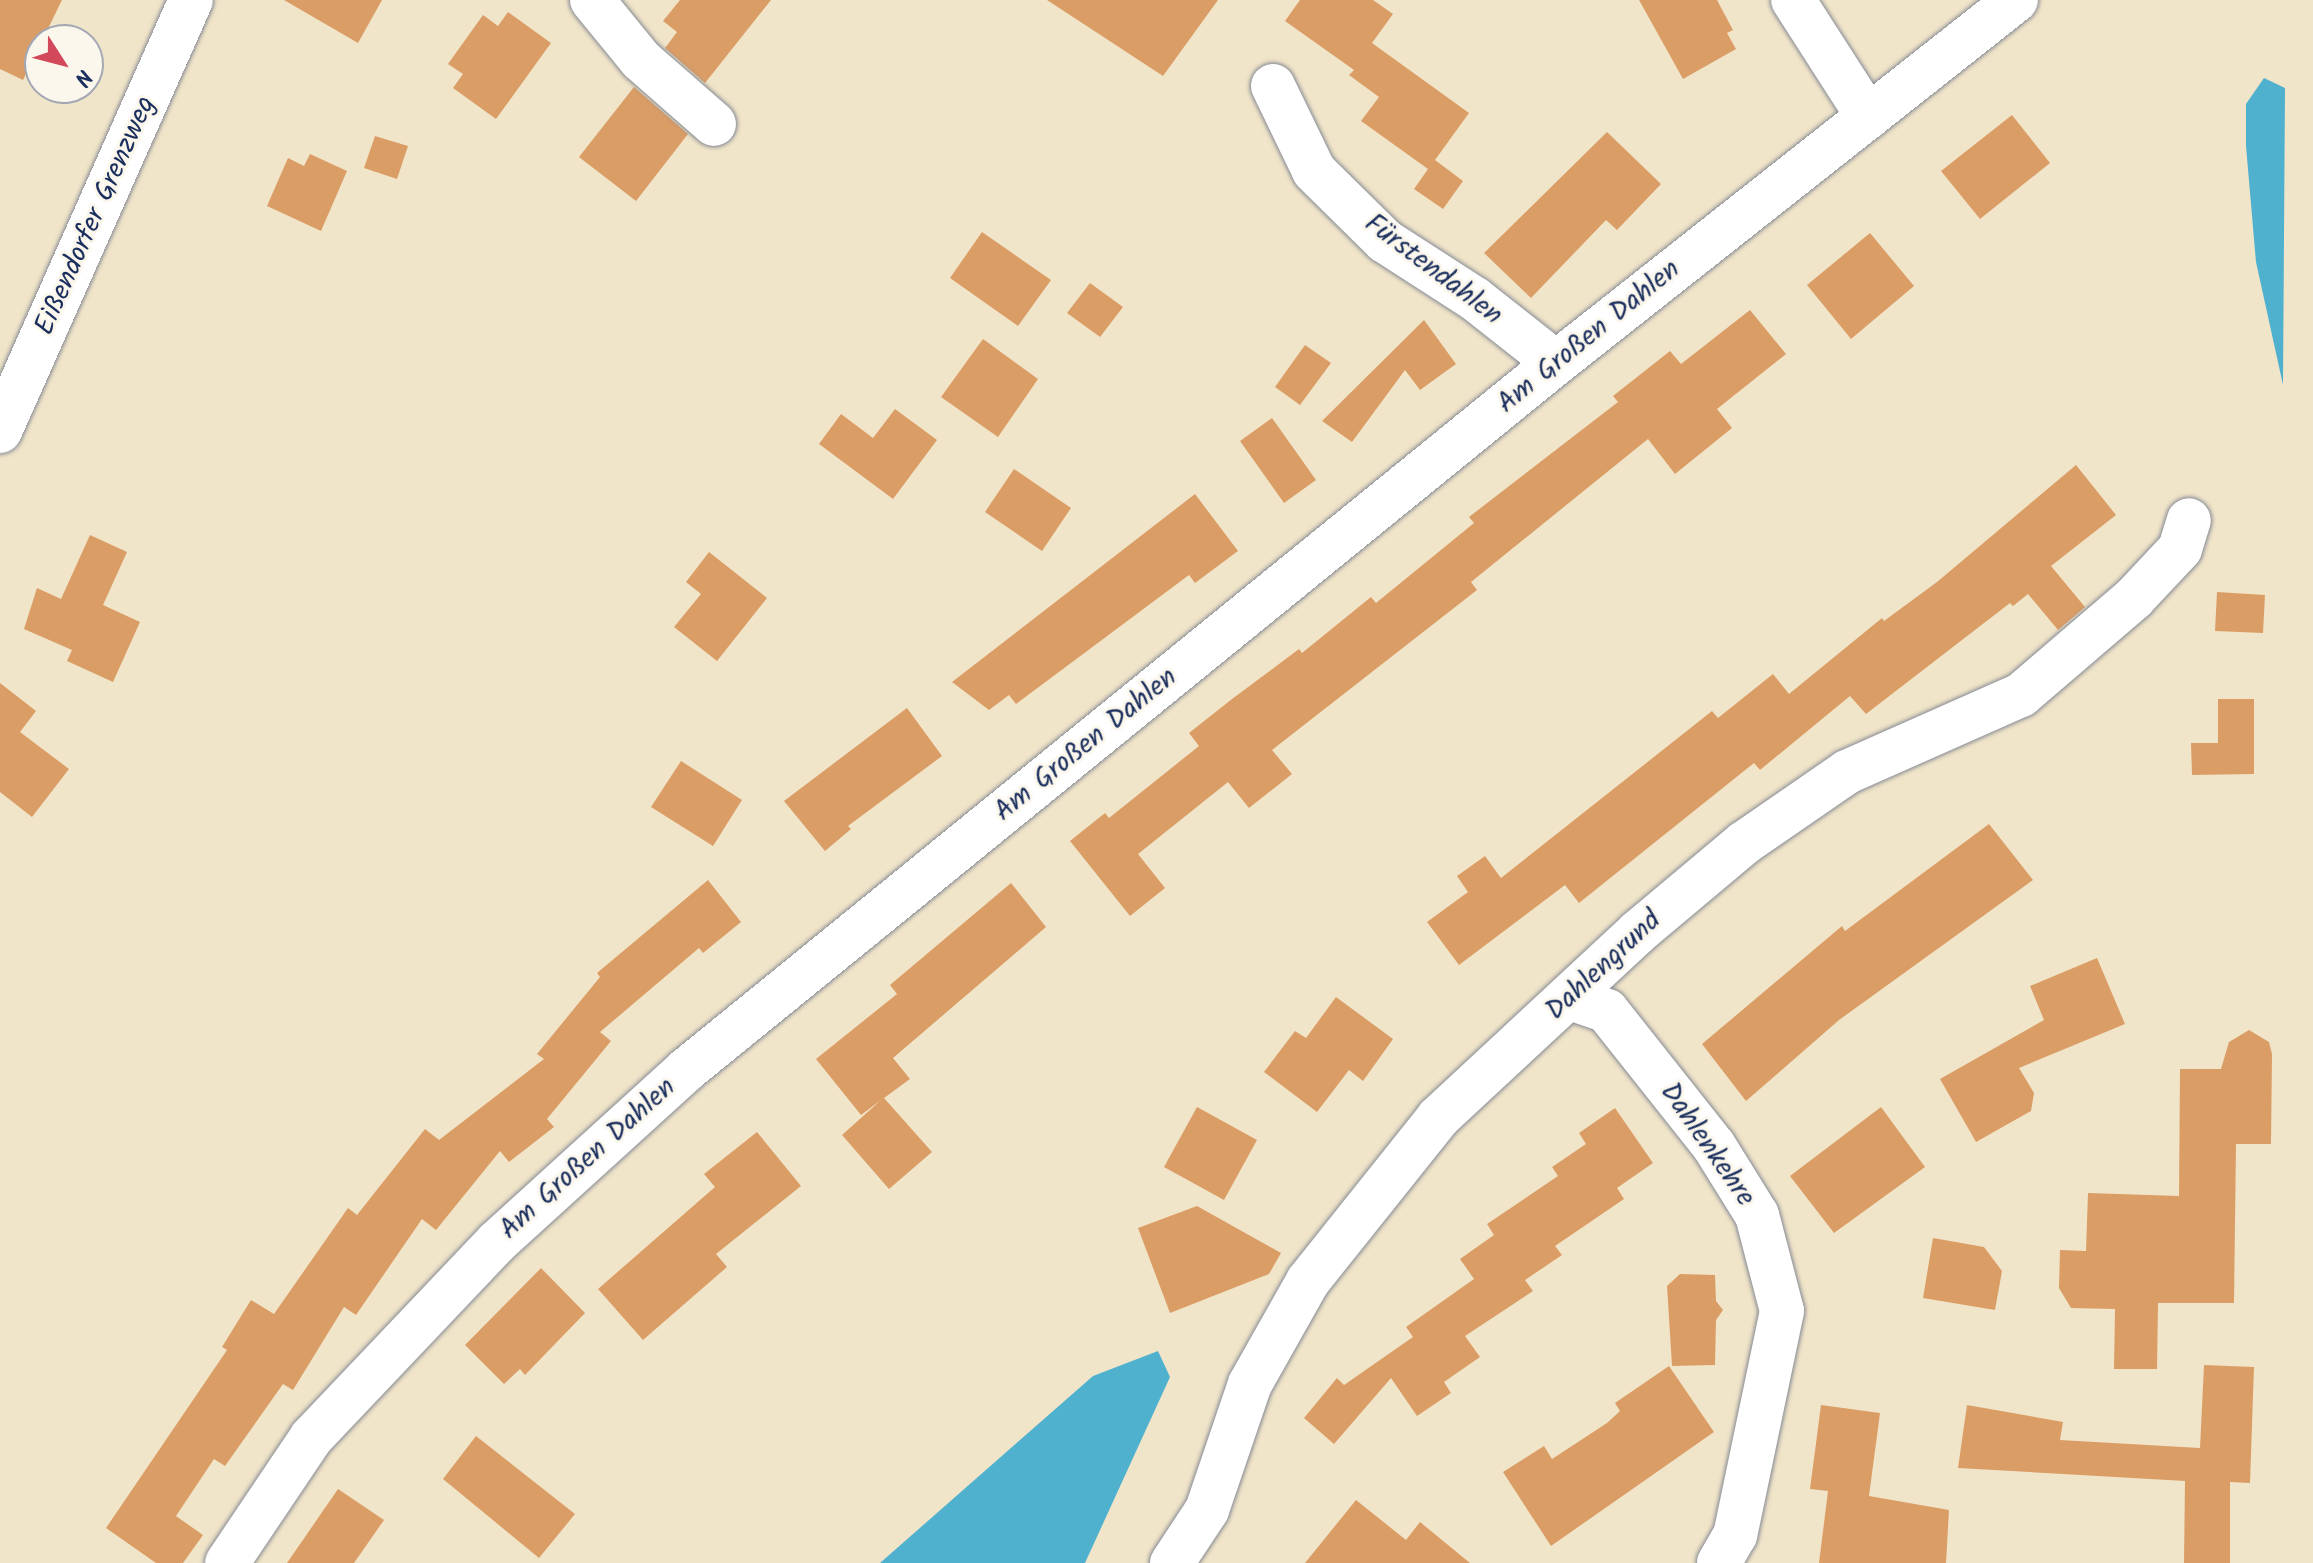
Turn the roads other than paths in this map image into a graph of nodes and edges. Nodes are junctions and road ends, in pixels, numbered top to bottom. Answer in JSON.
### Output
{"nodes":[{"id":1,"x":191,"y":0,"type":"edge"},
{"id":2,"x":592,"y":0,"type":"edge"},
{"id":3,"x":1793,"y":0,"type":"edge"},
{"id":4,"x":2016,"y":0,"type":"edge"},
{"id":5,"x":1273,"y":86,"type":"dead end"},
{"id":6,"x":1868,"y":117,"type":"junction"},
{"id":7,"x":714,"y":124,"type":"dead end"},
{"id":8,"x":1556,"y":363,"type":"junction"},
{"id":9,"x":0,"y":431,"type":"edge"},
{"id":10,"x":2189,"y":520,"type":"dead end"},
{"id":11,"x":1570,"y":998,"type":"junction"},
{"id":12,"x":227,"y":1563,"type":"edge"},
{"id":13,"x":1172,"y":1563,"type":"edge"},
{"id":14,"x":1719,"y":1563,"type":"edge"}],
"edges":[{"from":1,"to":9,"type":"street","name":"Eißendorfer Grenzweg"},
{"from":2,"to":7,"type":"street"},
{"from":3,"to":6,"type":"street"},
{"from":4,"to":6,"type":"street","name":"Am Großen Dahlen"},
{"from":5,"to":8,"type":"street","name":"Fürstendahlen"},
{"from":6,"to":8,"type":"street","name":"Am Großen Dahlen"},
{"from":8,"to":12,"type":"street","name":"Am Großen Dahlen"},
{"from":10,"to":11,"type":"street","name":"Dahlengrund"},
{"from":11,"to":13,"type":"street","name":"Dahlengrund"},
{"from":11,"to":14,"type":"street","name":"Dahlenkehre"}]}
